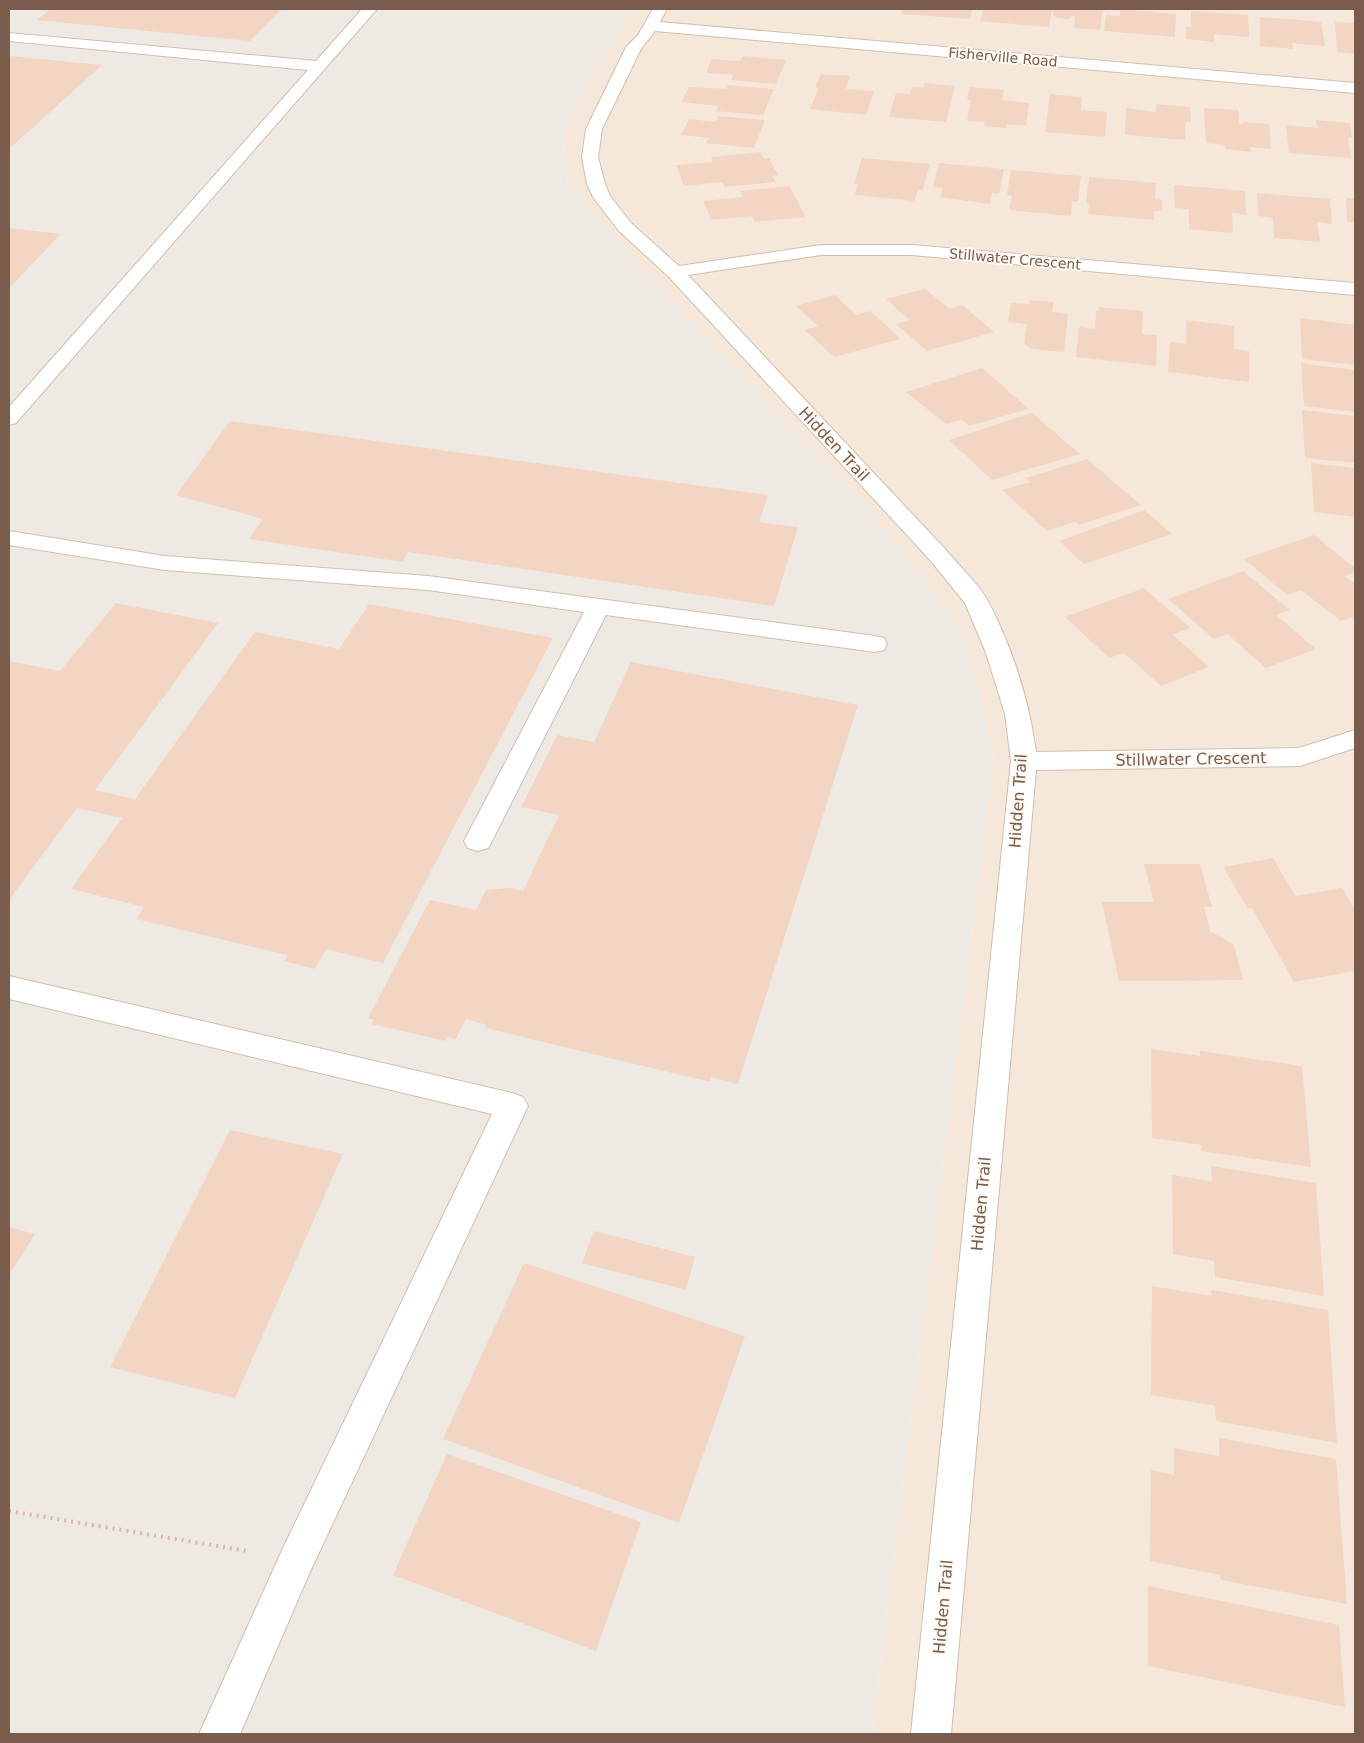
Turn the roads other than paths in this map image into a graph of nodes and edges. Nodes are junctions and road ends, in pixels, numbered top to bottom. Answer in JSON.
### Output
{"nodes":[{"id":1,"x":370,"y":9,"type":"edge"},
{"id":2,"x":660,"y":9,"type":"edge"},
{"id":3,"x":650,"y":26,"type":"junction"},
{"id":4,"x":9,"y":37,"type":"edge"},
{"id":5,"x":319,"y":66,"type":"junction"},
{"id":6,"x":1355,"y":88,"type":"edge"},
{"id":7,"x":675,"y":272,"type":"junction"},
{"id":8,"x":1355,"y":288,"type":"edge"},
{"id":9,"x":9,"y":419,"type":"edge"},
{"id":10,"x":9,"y":538,"type":"edge"},
{"id":11,"x":599,"y":606,"type":"junction"},
{"id":12,"x":874,"y":644,"type":"dead end"},
{"id":13,"x":1355,"y":739,"type":"edge"},
{"id":14,"x":1024,"y":762,"type":"junction"},
{"id":15,"x":478,"y":841,"type":"dead end"},
{"id":16,"x":9,"y":987,"type":"edge"},
{"id":17,"x":219,"y":1734,"type":"edge"},
{"id":18,"x":931,"y":1734,"type":"edge"}],
"edges":[{"from":1,"to":5,"type":"street"},
{"from":2,"to":3,"type":"street","name":"Hidden Trail"},
{"from":3,"to":6,"type":"street","name":"Fisherville Road"},
{"from":3,"to":7,"type":"street","name":"Hidden Trail"},
{"from":4,"to":5,"type":"street"},
{"from":5,"to":9,"type":"street"},
{"from":7,"to":8,"type":"street","name":"Stillwater Crescent"},
{"from":7,"to":14,"type":"street","name":"Hidden Trail"},
{"from":10,"to":11,"type":"street"},
{"from":11,"to":12,"type":"street"},
{"from":11,"to":15,"type":"street"},
{"from":13,"to":14,"type":"street","name":"Stillwater Crescent"},
{"from":14,"to":18,"type":"street","name":"Hidden Trail"},
{"from":16,"to":17,"type":"street"}]}
